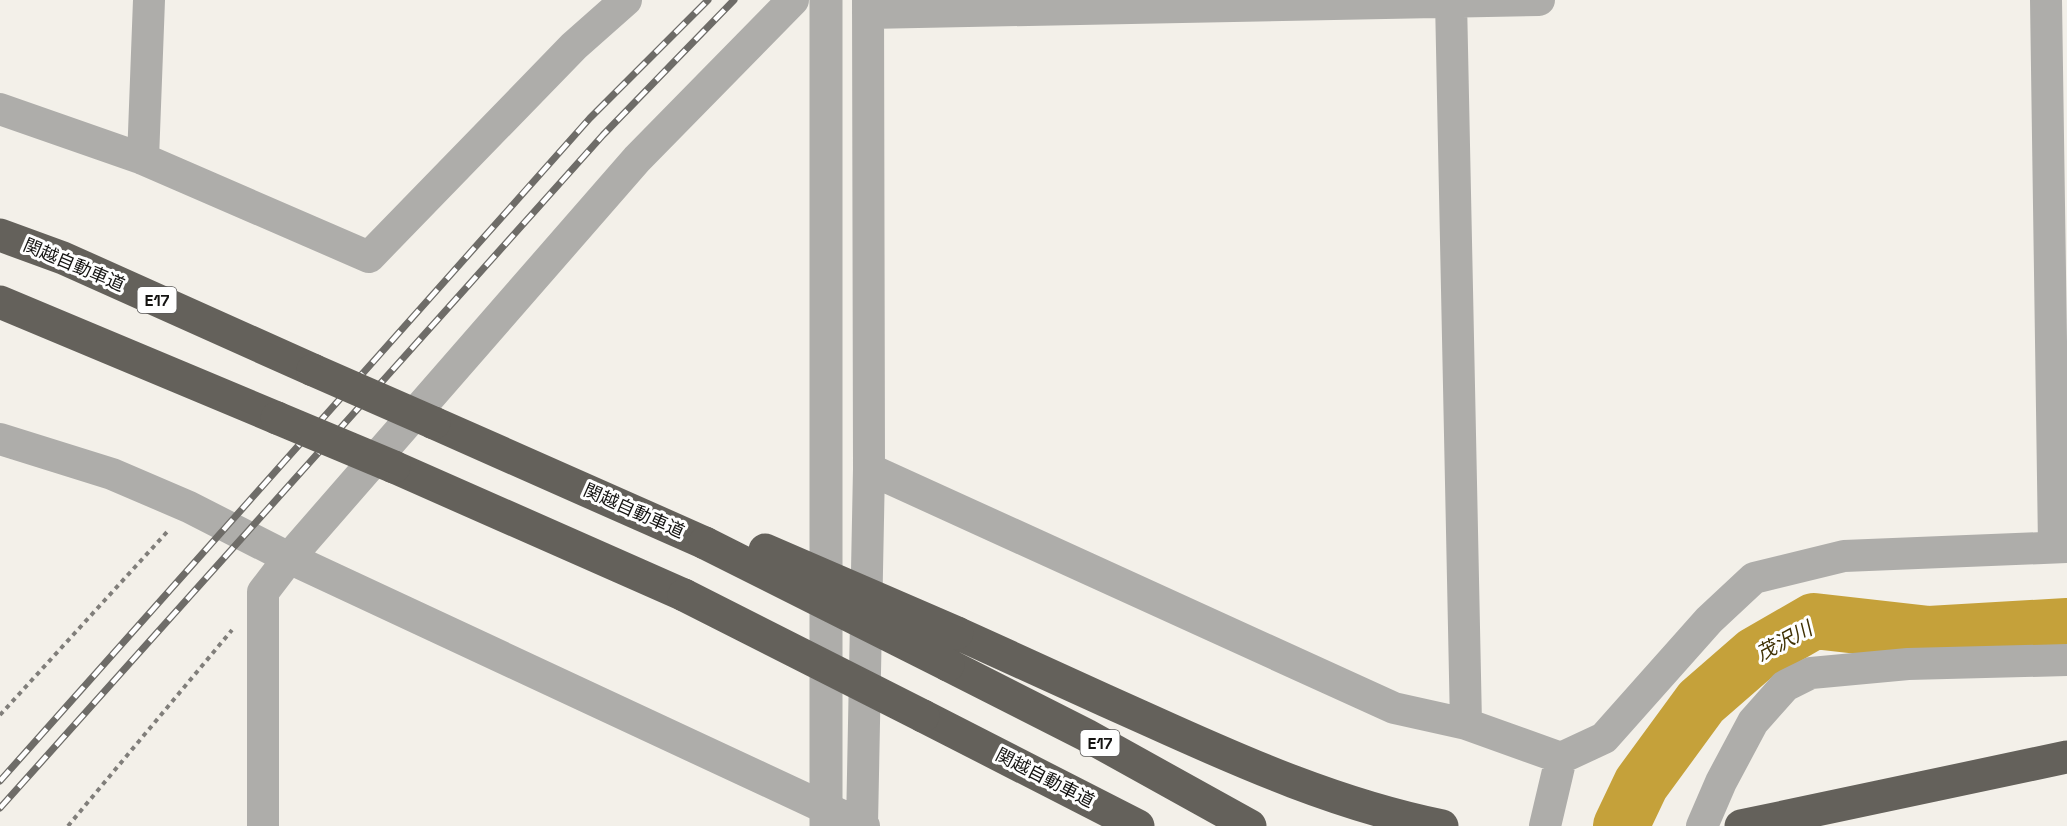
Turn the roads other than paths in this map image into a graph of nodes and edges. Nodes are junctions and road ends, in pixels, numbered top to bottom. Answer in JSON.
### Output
{"nodes":[{"id":1,"x":149,"y":0,"type":"edge"},
{"id":2,"x":626,"y":0,"type":"edge"},
{"id":3,"x":793,"y":0,"type":"edge"},
{"id":4,"x":826,"y":0,"type":"edge"},
{"id":5,"x":1539,"y":0,"type":"edge"},
{"id":6,"x":2046,"y":0,"type":"edge"},
{"id":7,"x":1451,"y":1,"type":"edge"},
{"id":8,"x":868,"y":6,"type":"edge"},
{"id":9,"x":0,"y":109,"type":"edge"},
{"id":10,"x":143,"y":159,"type":"junction"},
{"id":11,"x":0,"y":235,"type":"edge"},
{"id":12,"x":0,"y":302,"type":"edge"},
{"id":13,"x":0,"y":439,"type":"edge"},
{"id":14,"x":869,"y":469,"type":"junction"},
{"id":15,"x":709,"y":536,"type":"junction"},
{"id":16,"x":2061,"y":546,"type":"edge"},
{"id":17,"x":289,"y":558,"type":"junction"},
{"id":18,"x":2067,"y":660,"type":"edge"},
{"id":19,"x":1466,"y":724,"type":"junction"},
{"id":20,"x":2067,"y":757,"type":"edge"},
{"id":21,"x":1562,"y":758,"type":"junction"},
{"id":22,"x":826,"y":816,"type":"edge"},
{"id":23,"x":1754,"y":824,"type":"edge"},
{"id":24,"x":263,"y":826,"type":"edge"},
{"id":25,"x":863,"y":826,"type":"edge"},
{"id":26,"x":1138,"y":826,"type":"edge"},
{"id":27,"x":1250,"y":826,"type":"edge"},
{"id":28,"x":1442,"y":826,"type":"edge"},
{"id":29,"x":1545,"y":826,"type":"edge"},
{"id":30,"x":1702,"y":826,"type":"edge"}],
"edges":[{"from":1,"to":10,"type":"street"},
{"from":2,"to":10,"type":"street"},
{"from":3,"to":17,"type":"street"},
{"from":4,"to":22,"type":"street"},
{"from":5,"to":7,"type":"street"},
{"from":6,"to":16,"type":"street"},
{"from":7,"to":8,"type":"street"},
{"from":7,"to":19,"type":"street"},
{"from":8,"to":14,"type":"street"},
{"from":9,"to":10,"type":"street"},
{"from":11,"to":15,"type":"highway","name":"関越自動車道","number":"E17","bridge":true},
{"from":12,"to":26,"type":"highway","name":"関越自動車道","bridge":true},
{"from":13,"to":17,"type":"street"},
{"from":14,"to":19,"type":"street"},
{"from":14,"to":25,"type":"street"},
{"from":15,"to":27,"type":"highway","name":"関越自動車道","number":"E17","bridge":true},
{"from":15,"to":28,"type":"highway","bridge":true},
{"from":16,"to":21,"type":"street"},
{"from":17,"to":22,"type":"street"},
{"from":17,"to":24,"type":"street"},
{"from":18,"to":30,"type":"street"},
{"from":19,"to":21,"type":"street"},
{"from":20,"to":23,"type":"highway"},
{"from":21,"to":29,"type":"street"},
{"from":22,"to":25,"type":"street"}]}
